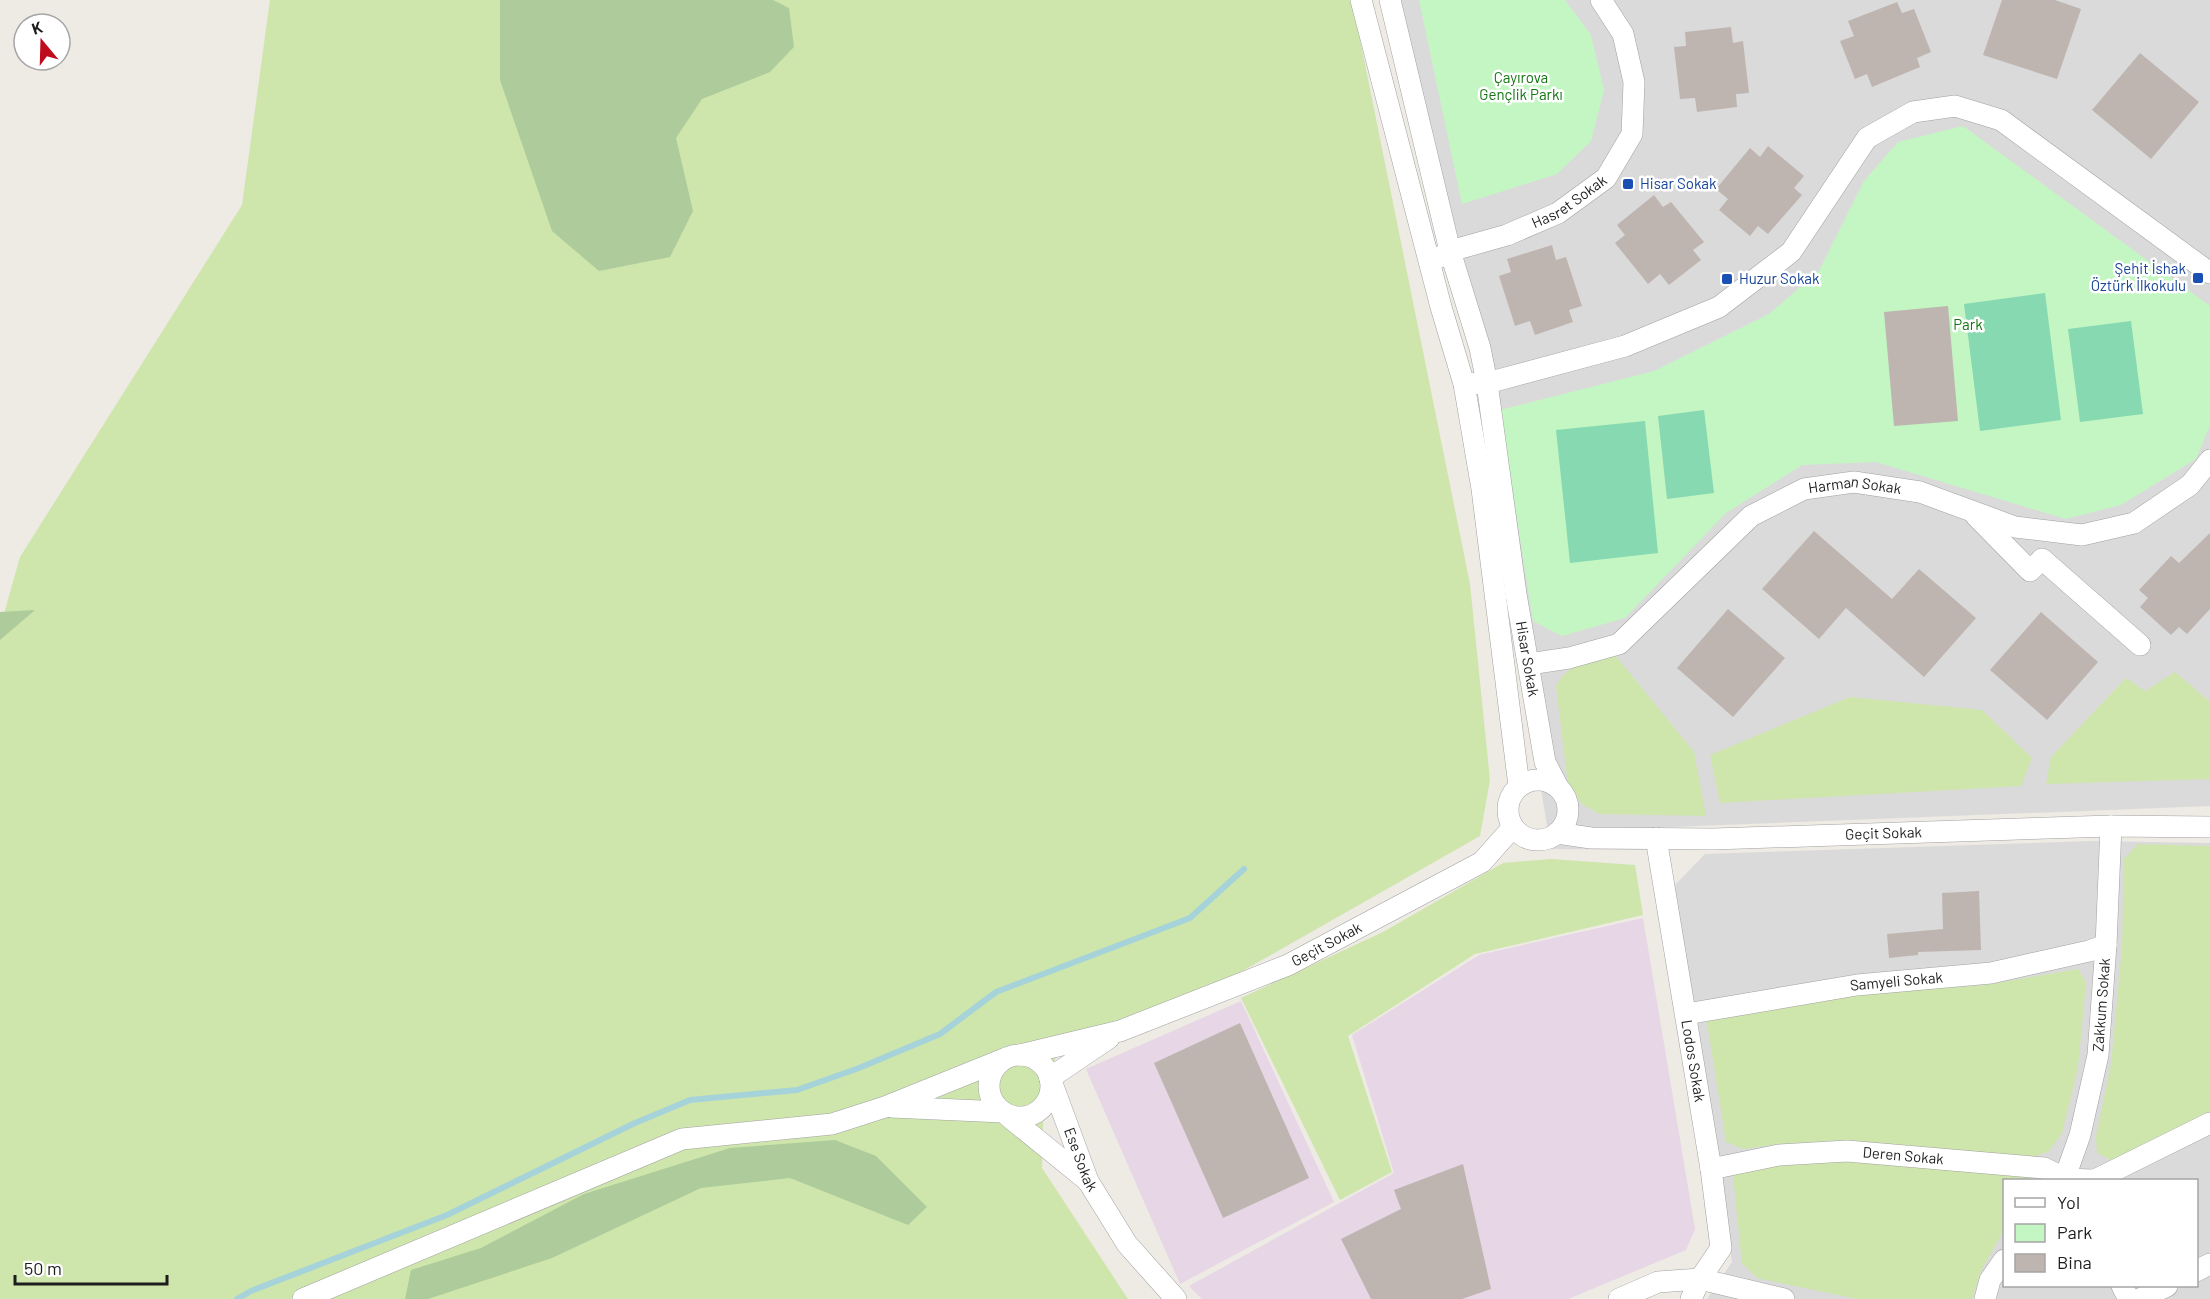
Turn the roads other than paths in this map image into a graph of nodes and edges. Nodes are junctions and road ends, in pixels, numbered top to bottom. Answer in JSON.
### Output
{"nodes":[{"id":1,"x":1361,"y":0,"type":"edge"},
{"id":2,"x":1390,"y":0,"type":"edge"},
{"id":3,"x":1601,"y":0,"type":"edge"},
{"id":4,"x":1450,"y":251,"type":"junction"},
{"id":5,"x":1430,"y":262,"type":"junction"},
{"id":6,"x":2210,"y":273,"type":"edge"},
{"id":7,"x":1487,"y":383,"type":"junction"},
{"id":8,"x":1464,"y":384,"type":"junction"},
{"id":9,"x":2210,"y":460,"type":"edge"},
{"id":10,"x":1970,"y":511,"type":"junction"},
{"id":11,"x":2140,"y":645,"type":"dead end"},
{"id":12,"x":1529,"y":664,"type":"junction"},
{"id":13,"x":1519,"y":786,"type":"junction"},
{"id":14,"x":1557,"y":787,"type":"junction"},
{"id":15,"x":2111,"y":826,"type":"junction"},
{"id":16,"x":1513,"y":827,"type":"junction"},
{"id":17,"x":2210,"y":827,"type":"edge"},
{"id":18,"x":1557,"y":833,"type":"junction"},
{"id":19,"x":1656,"y":838,"type":"junction"},
{"id":20,"x":2106,"y":945,"type":"junction"},
{"id":21,"x":1686,"y":1014,"type":"junction"},
{"id":22,"x":1120,"y":1031,"type":"junction"},
{"id":23,"x":1012,"y":1057,"type":"junction"},
{"id":24,"x":1050,"y":1078,"type":"junction"},
{"id":25,"x":885,"y":1107,"type":"junction"},
{"id":26,"x":1003,"y":1112,"type":"junction"},
{"id":27,"x":2210,"y":1123,"type":"edge"},
{"id":28,"x":1711,"y":1169,"type":"junction"},
{"id":29,"x":2064,"y":1179,"type":"edge"},
{"id":30,"x":2066,"y":1179,"type":"edge"},
{"id":31,"x":2096,"y":1179,"type":"edge"},
{"id":32,"x":1088,"y":1181,"type":"junction"},
{"id":33,"x":2003,"y":1261,"type":"edge"},
{"id":34,"x":1700,"y":1279,"type":"junction"},
{"id":35,"x":2165,"y":1287,"type":"edge"},
{"id":36,"x":303,"y":1299,"type":"edge"},
{"id":37,"x":1176,"y":1299,"type":"edge"},
{"id":38,"x":1619,"y":1299,"type":"edge"},
{"id":39,"x":1691,"y":1299,"type":"edge"},
{"id":40,"x":1784,"y":1299,"type":"edge"},
{"id":41,"x":1985,"y":1299,"type":"edge"},
{"id":42,"x":2140,"y":1299,"type":"edge"}],
"edges":[{"from":1,"to":5,"type":"street","name":"Hisar Sokak"},
{"from":2,"to":4,"type":"street","name":"Hisar Sokak"},
{"from":3,"to":4,"type":"street","name":"Hasret Sokak"},
{"from":4,"to":5,"type":"street","name":"Hasret Sokak"},
{"from":4,"to":7,"type":"street","name":"Hisar Sokak"},
{"from":5,"to":8,"type":"street","name":"Hisar Sokak"},
{"from":6,"to":7,"type":"street"},
{"from":7,"to":8,"type":"street"},
{"from":7,"to":12,"type":"street","name":"Hisar Sokak"},
{"from":8,"to":13,"type":"street","name":"Hisar Sokak"},
{"from":9,"to":10,"type":"street","name":"Harman Sokak"},
{"from":10,"to":11,"type":"street"},
{"from":10,"to":12,"type":"street","name":"Harman Sokak"},
{"from":12,"to":14,"type":"street","name":"Hisar Sokak"},
{"from":13,"to":14,"type":"street"},
{"from":13,"to":16,"type":"street"},
{"from":14,"to":18,"type":"street"},
{"from":15,"to":17,"type":"street","name":"Geçit Sokak"},
{"from":15,"to":19,"type":"street","name":"Geçit Sokak"},
{"from":15,"to":20,"type":"street","name":"Zakkum Sokak"},
{"from":16,"to":18,"type":"street"},
{"from":16,"to":22,"type":"street","name":"Geçit Sokak"},
{"from":18,"to":19,"type":"street","name":"Geçit Sokak"},
{"from":19,"to":21,"type":"street","name":"Lodos Sokak"},
{"from":20,"to":21,"type":"street","name":"Samyeli Sokak"},
{"from":20,"to":30,"type":"street","name":"Zakkum Sokak"},
{"from":21,"to":28,"type":"street","name":"Lodos Sokak"},
{"from":22,"to":23,"type":"street"},
{"from":22,"to":24,"type":"street"},
{"from":23,"to":24,"type":"street"},
{"from":23,"to":25,"type":"street"},
{"from":23,"to":26,"type":"street"},
{"from":24,"to":26,"type":"street"},
{"from":24,"to":32,"type":"street","name":"Ese Sokak"},
{"from":25,"to":26,"type":"street"},
{"from":25,"to":36,"type":"street"},
{"from":26,"to":32,"type":"street"},
{"from":27,"to":31,"type":"street","name":"Deren Sokak"},
{"from":28,"to":29,"type":"street","name":"Deren Sokak"},
{"from":28,"to":34,"type":"street","name":"Lodos Sokak"},
{"from":32,"to":37,"type":"street","name":"Ese Sokak"},
{"from":33,"to":41,"type":"street"},
{"from":34,"to":38,"type":"street"},
{"from":34,"to":39,"type":"street","name":"Lodos Sokak"},
{"from":34,"to":40,"type":"street"},
{"from":35,"to":42,"type":"street"}]}
